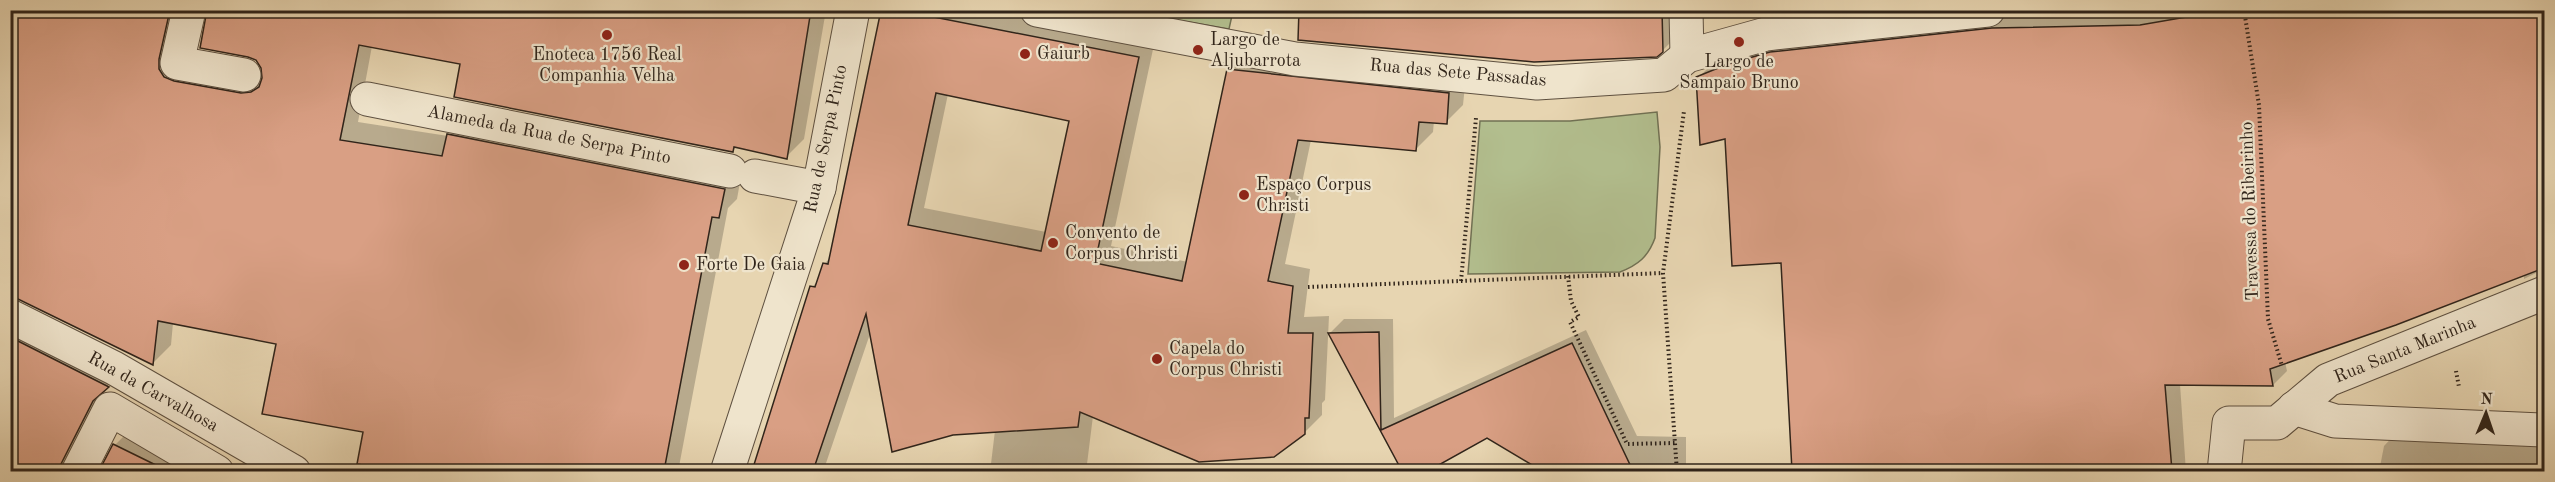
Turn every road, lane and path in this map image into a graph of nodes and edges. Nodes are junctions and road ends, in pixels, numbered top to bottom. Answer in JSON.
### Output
{"nodes":[{"id":1,"x":189,"y":10,"type":"edge"},
{"id":2,"x":853,"y":10,"type":"edge"},
{"id":3,"x":1037,"y":10,"type":"edge"},
{"id":4,"x":1686,"y":10,"type":"edge"},
{"id":5,"x":1988,"y":10,"type":"edge"},
{"id":6,"x":2244,"y":10,"type":"edge"},
{"id":7,"x":1687,"y":56,"type":"junction"},
{"id":8,"x":244,"y":75,"type":"dead end"},
{"id":9,"x":367,"y":99,"type":"dead end"},
{"id":10,"x":1476,"y":109,"type":"dead end"},
{"id":11,"x":819,"y":188,"type":"junction"},
{"id":12,"x":1662,"y":273,"type":"junction"},
{"id":13,"x":1568,"y":276,"type":"junction"},
{"id":14,"x":1461,"y":281,"type":"junction"},
{"id":15,"x":1308,"y":287,"type":"dead end"},
{"id":16,"x":2544,"y":293,"type":"edge"},
{"id":17,"x":10,"y":316,"type":"edge"},
{"id":18,"x":2285,"y":416,"type":"junction"},
{"id":19,"x":2544,"y":430,"type":"edge"},
{"id":20,"x":1676,"y":443,"type":"junction"},
{"id":21,"x":78,"y":471,"type":"edge"},
{"id":22,"x":217,"y":471,"type":"edge"},
{"id":23,"x":294,"y":471,"type":"edge"},
{"id":24,"x":727,"y":471,"type":"edge"},
{"id":25,"x":1677,"y":471,"type":"edge"},
{"id":26,"x":2224,"y":471,"type":"edge"}],
"edges":[{"from":1,"to":8,"type":"street"},
{"from":2,"to":11,"type":"street","name":"Rua de Serpa Pinto"},
{"from":3,"to":7,"type":"street","name":"Rua das Sete Passadas"},
{"from":4,"to":7,"type":"street"},
{"from":5,"to":7,"type":"street"},
{"from":6,"to":18,"type":"path","name":"Travessa do Ribeirinho"},
{"from":7,"to":12,"type":"path"},
{"from":9,"to":11,"type":"street","name":"Alameda da Rua de Serpa Pinto"},
{"from":10,"to":14,"type":"path"},
{"from":11,"to":24,"type":"street","name":"Rua de Serpa Pinto"},
{"from":12,"to":13,"type":"path"},
{"from":12,"to":20,"type":"path"},
{"from":13,"to":14,"type":"path"},
{"from":13,"to":20,"type":"path"},
{"from":14,"to":15,"type":"path"},
{"from":16,"to":18,"type":"street","name":"Rua Santa Marinha"},
{"from":17,"to":23,"type":"street","name":"Rua da Carvalhosa"},
{"from":18,"to":19,"type":"street"},
{"from":18,"to":26,"type":"street"},
{"from":20,"to":25,"type":"path"},
{"from":21,"to":22,"type":"street"}]}
